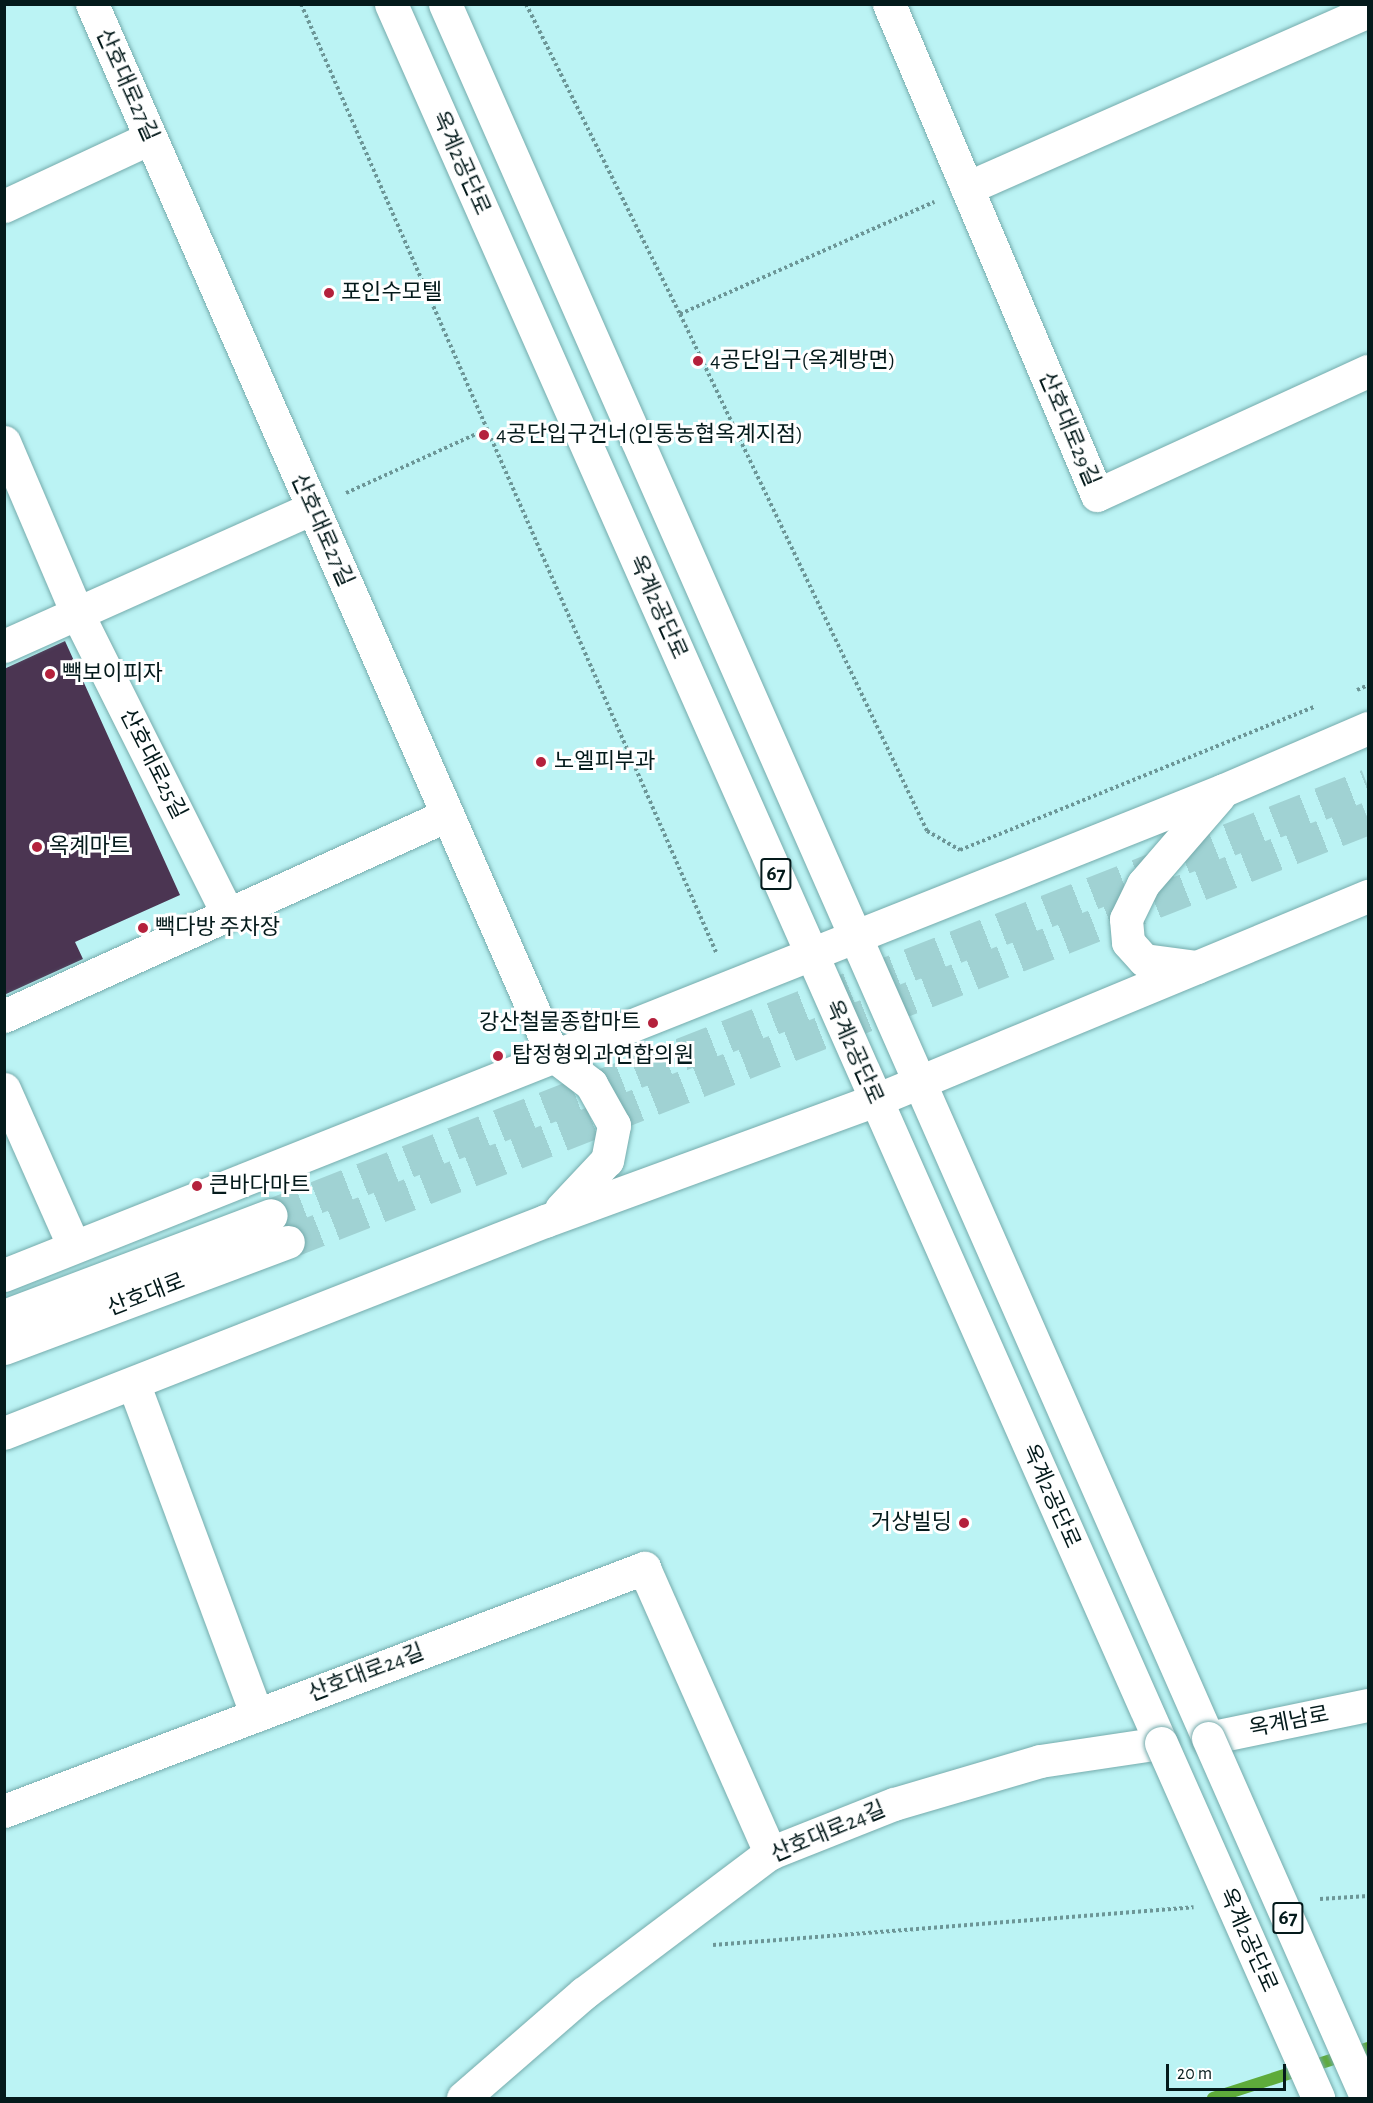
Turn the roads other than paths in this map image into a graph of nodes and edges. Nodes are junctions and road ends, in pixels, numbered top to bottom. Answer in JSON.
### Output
{"nodes":[{"id":1,"x":92,"y":4,"type":"edge"},
{"id":2,"x":391,"y":4,"type":"edge"},
{"id":3,"x":445,"y":4,"type":"edge"},
{"id":4,"x":889,"y":4,"type":"edge"},
{"id":5,"x":1368,"y":11,"type":"edge"},
{"id":6,"x":150,"y":138,"type":"junction"},
{"id":7,"x":967,"y":188,"type":"junction"},
{"id":8,"x":4,"y":206,"type":"edge"},
{"id":9,"x":1368,"y":371,"type":"edge"},
{"id":10,"x":4,"y":442,"type":"edge"},
{"id":11,"x":313,"y":508,"type":"junction"},
{"id":12,"x":77,"y":614,"type":"junction"},
{"id":13,"x":4,"y":646,"type":"edge"},
{"id":14,"x":1368,"y":728,"type":"edge"},
{"id":15,"x":1224,"y":790,"type":"junction"},
{"id":16,"x":447,"y":815,"type":"junction"},
{"id":17,"x":1368,"y":896,"type":"edge"},
{"id":18,"x":228,"y":914,"type":"junction"},
{"id":19,"x":855,"y":936,"type":"junction"},
{"id":20,"x":811,"y":954,"type":"junction"},
{"id":21,"x":1208,"y":965,"type":"junction"},
{"id":22,"x":4,"y":1016,"type":"edge"},
{"id":23,"x":553,"y":1055,"type":"junction"},
{"id":24,"x":920,"y":1083,"type":"junction"},
{"id":25,"x":4,"y":1089,"type":"edge"},
{"id":26,"x":876,"y":1100,"type":"junction"},
{"id":27,"x":545,"y":1221,"type":"junction"},
{"id":28,"x":73,"y":1245,"type":"junction"},
{"id":29,"x":4,"y":1275,"type":"edge"},
{"id":30,"x":4,"y":1316,"type":"edge"},
{"id":31,"x":4,"y":1348,"type":"edge"},
{"id":32,"x":134,"y":1385,"type":"junction"},
{"id":33,"x":4,"y":1433,"type":"edge"},
{"id":34,"x":1368,"y":1705,"type":"edge"},
{"id":35,"x":257,"y":1715,"type":"junction"},
{"id":36,"x":1208,"y":1738,"type":"junction"},
{"id":37,"x":1161,"y":1743,"type":"junction"},
{"id":38,"x":4,"y":1811,"type":"edge"},
{"id":39,"x":770,"y":1853,"type":"junction"},
{"id":40,"x":463,"y":2098,"type":"edge"},
{"id":41,"x":1318,"y":2098,"type":"edge"},
{"id":42,"x":1367,"y":2098,"type":"edge"}],
"edges":[{"from":1,"to":6,"type":"street","name":"산호대로27길"},
{"from":2,"to":20,"type":"street","name":"옥계2공단로","number":"67"},
{"from":3,"to":19,"type":"street","name":"옥계2공단로","number":"67"},
{"from":4,"to":7,"type":"street","name":"산호대로29길"},
{"from":5,"to":7,"type":"street"},
{"from":6,"to":8,"type":"street"},
{"from":6,"to":11,"type":"street","name":"산호대로27길"},
{"from":7,"to":9,"type":"street","name":"산호대로29길"},
{"from":10,"to":12,"type":"street","name":"산호대로25길"},
{"from":11,"to":12,"type":"street"},
{"from":11,"to":16,"type":"street","name":"산호대로27길"},
{"from":12,"to":13,"type":"street"},
{"from":12,"to":18,"type":"street","name":"산호대로25길"},
{"from":14,"to":15,"type":"street"},
{"from":15,"to":19,"type":"street"},
{"from":15,"to":21,"type":"street"},
{"from":16,"to":18,"type":"street"},
{"from":16,"to":23,"type":"street","name":"산호대로27길"},
{"from":17,"to":21,"type":"street"},
{"from":18,"to":22,"type":"street"},
{"from":19,"to":20,"type":"street"},
{"from":19,"to":24,"type":"street","name":"옥계2공단로","number":"67"},
{"from":20,"to":23,"type":"street"},
{"from":20,"to":26,"type":"street","name":"옥계2공단로","number":"67"},
{"from":21,"to":24,"type":"street"},
{"from":23,"to":27,"type":"street"},
{"from":23,"to":28,"type":"street"},
{"from":24,"to":26,"type":"street"},
{"from":24,"to":36,"type":"street","name":"옥계2공단로","number":"67"},
{"from":25,"to":28,"type":"street"},
{"from":26,"to":27,"type":"street"},
{"from":26,"to":37,"type":"street","name":"옥계2공단로","number":"67"},
{"from":27,"to":32,"type":"street"},
{"from":28,"to":29,"type":"street"},
{"from":30,"to":31,"type":"street","name":"산호대로"},
{"from":32,"to":33,"type":"street"},
{"from":32,"to":35,"type":"street"},
{"from":34,"to":36,"type":"street","name":"옥계남로"},
{"from":35,"to":38,"type":"street","name":"산호대로24길"},
{"from":35,"to":39,"type":"street","name":"산호대로24길"},
{"from":36,"to":42,"type":"street","name":"옥계2공단로","number":"67","bridge":true},
{"from":37,"to":39,"type":"street","name":"산호대로24길"},
{"from":37,"to":41,"type":"street","name":"옥계2공단로","number":"67","bridge":true},
{"from":39,"to":40,"type":"street","name":"산호대로24길"}]}
